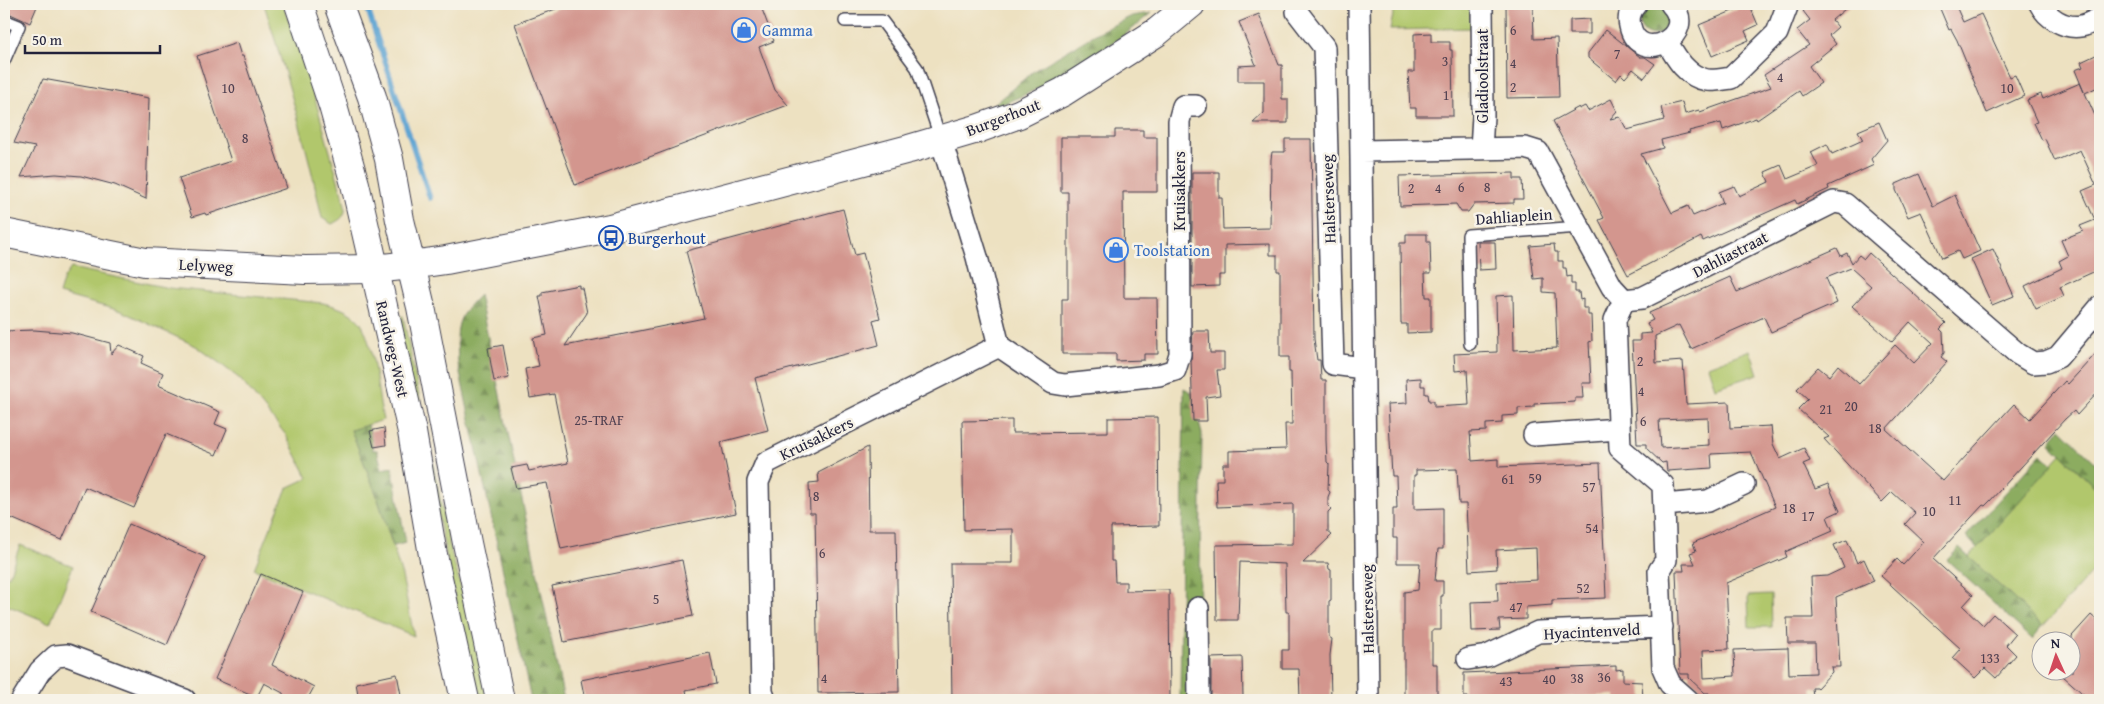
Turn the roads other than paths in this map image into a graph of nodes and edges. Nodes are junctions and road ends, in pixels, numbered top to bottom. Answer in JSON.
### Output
{"nodes":[{"id":1,"x":299,"y":4,"type":"edge"},
{"id":2,"x":338,"y":4,"type":"edge"},
{"id":3,"x":1192,"y":4,"type":"edge"},
{"id":4,"x":1359,"y":4,"type":"edge"},
{"id":5,"x":1482,"y":4,"type":"edge"},
{"id":6,"x":1636,"y":4,"type":"edge"},
{"id":7,"x":1672,"y":4,"type":"edge"},
{"id":8,"x":1788,"y":4,"type":"edge"},
{"id":9,"x":2040,"y":4,"type":"edge"},
{"id":10,"x":1297,"y":12,"type":"dead end"},
{"id":11,"x":2100,"y":18,"type":"edge"},
{"id":12,"x":4,"y":20,"type":"edge"},
{"id":13,"x":845,"y":21,"type":"dead end"},
{"id":14,"x":1666,"y":42,"type":"junction"},
{"id":15,"x":4,"y":61,"type":"edge"},
{"id":16,"x":1196,"y":106,"type":"dead end"},
{"id":17,"x":941,"y":140,"type":"junction"},
{"id":18,"x":1480,"y":149,"type":"junction"},
{"id":19,"x":1361,"y":151,"type":"junction"},
{"id":20,"x":1580,"y":228,"type":"junction"},
{"id":21,"x":4,"y":233,"type":"edge"},
{"id":22,"x":411,"y":265,"type":"junction"},
{"id":23,"x":374,"y":269,"type":"junction"},
{"id":24,"x":1624,"y":300,"type":"junction"},
{"id":25,"x":2098,"y":314,"type":"edge"},
{"id":26,"x":1470,"y":344,"type":"dead end"},
{"id":27,"x":999,"y":346,"type":"junction"},
{"id":28,"x":1363,"y":368,"type":"junction"},
{"id":29,"x":1619,"y":429,"type":"junction"},
{"id":30,"x":1534,"y":435,"type":"dead end"},
{"id":31,"x":1744,"y":484,"type":"dead end"},
{"id":32,"x":1664,"y":506,"type":"junction"},
{"id":33,"x":1198,"y":608,"type":"dead end"},
{"id":34,"x":1662,"y":627,"type":"junction"},
{"id":35,"x":1468,"y":659,"type":"dead end"},
{"id":36,"x":22,"y":700,"type":"edge"},
{"id":37,"x":186,"y":700,"type":"edge"},
{"id":38,"x":465,"y":700,"type":"edge"},
{"id":39,"x":500,"y":700,"type":"edge"},
{"id":40,"x":765,"y":700,"type":"edge"},
{"id":41,"x":1200,"y":700,"type":"edge"},
{"id":42,"x":1368,"y":700,"type":"edge"},
{"id":43,"x":1688,"y":700,"type":"edge"}],
"edges":[{"from":1,"to":23,"type":"main road","name":"Randweg-West"},
{"from":2,"to":22,"type":"main road","name":"Randweg-West"},
{"from":3,"to":17,"type":"main road","name":"Burgerhout"},
{"from":4,"to":19,"type":"street","name":"Halsterseweg"},
{"from":5,"to":18,"type":"street","name":"Gladioolstraat"},
{"from":6,"to":14,"type":"street"},
{"from":7,"to":14,"type":"street"},
{"from":8,"to":14,"type":"street"},
{"from":9,"to":11,"type":"street"},
{"from":10,"to":28,"type":"street","name":"Halsterseweg"},
{"from":12,"to":15,"type":"lane"},
{"from":13,"to":17,"type":"lane"},
{"from":16,"to":27,"type":"street","name":"Kruisakkers"},
{"from":17,"to":22,"type":"main road","name":"Burgerhout"},
{"from":17,"to":27,"type":"street"},
{"from":18,"to":19,"type":"street"},
{"from":18,"to":20,"type":"street"},
{"from":19,"to":28,"type":"street","name":"Halsterseweg"},
{"from":20,"to":24,"type":"street"},
{"from":20,"to":26,"type":"lane","name":"Dahliaplein"},
{"from":21,"to":23,"type":"main road","name":"Lelyweg"},
{"from":22,"to":23,"type":"main road","name":"Lelyweg"},
{"from":22,"to":39,"type":"main road","name":"Randweg-West"},
{"from":23,"to":38,"type":"main road","name":"Randweg-West"},
{"from":24,"to":25,"type":"street","name":"Dahliastraat"},
{"from":24,"to":29,"type":"street","name":"Hyacintenveld"},
{"from":27,"to":40,"type":"street","name":"Kruisakkers"},
{"from":28,"to":42,"type":"street","name":"Halsterseweg"},
{"from":29,"to":30,"type":"street"},
{"from":29,"to":32,"type":"street","name":"Hyacintenveld"},
{"from":31,"to":32,"type":"street"},
{"from":32,"to":34,"type":"street","name":"Hyacintenveld"},
{"from":33,"to":41,"type":"street"},
{"from":34,"to":35,"type":"street","name":"Hyacintenveld"},
{"from":34,"to":43,"type":"street","name":"Hyacintenveld"},
{"from":36,"to":37,"type":"street"}]}
